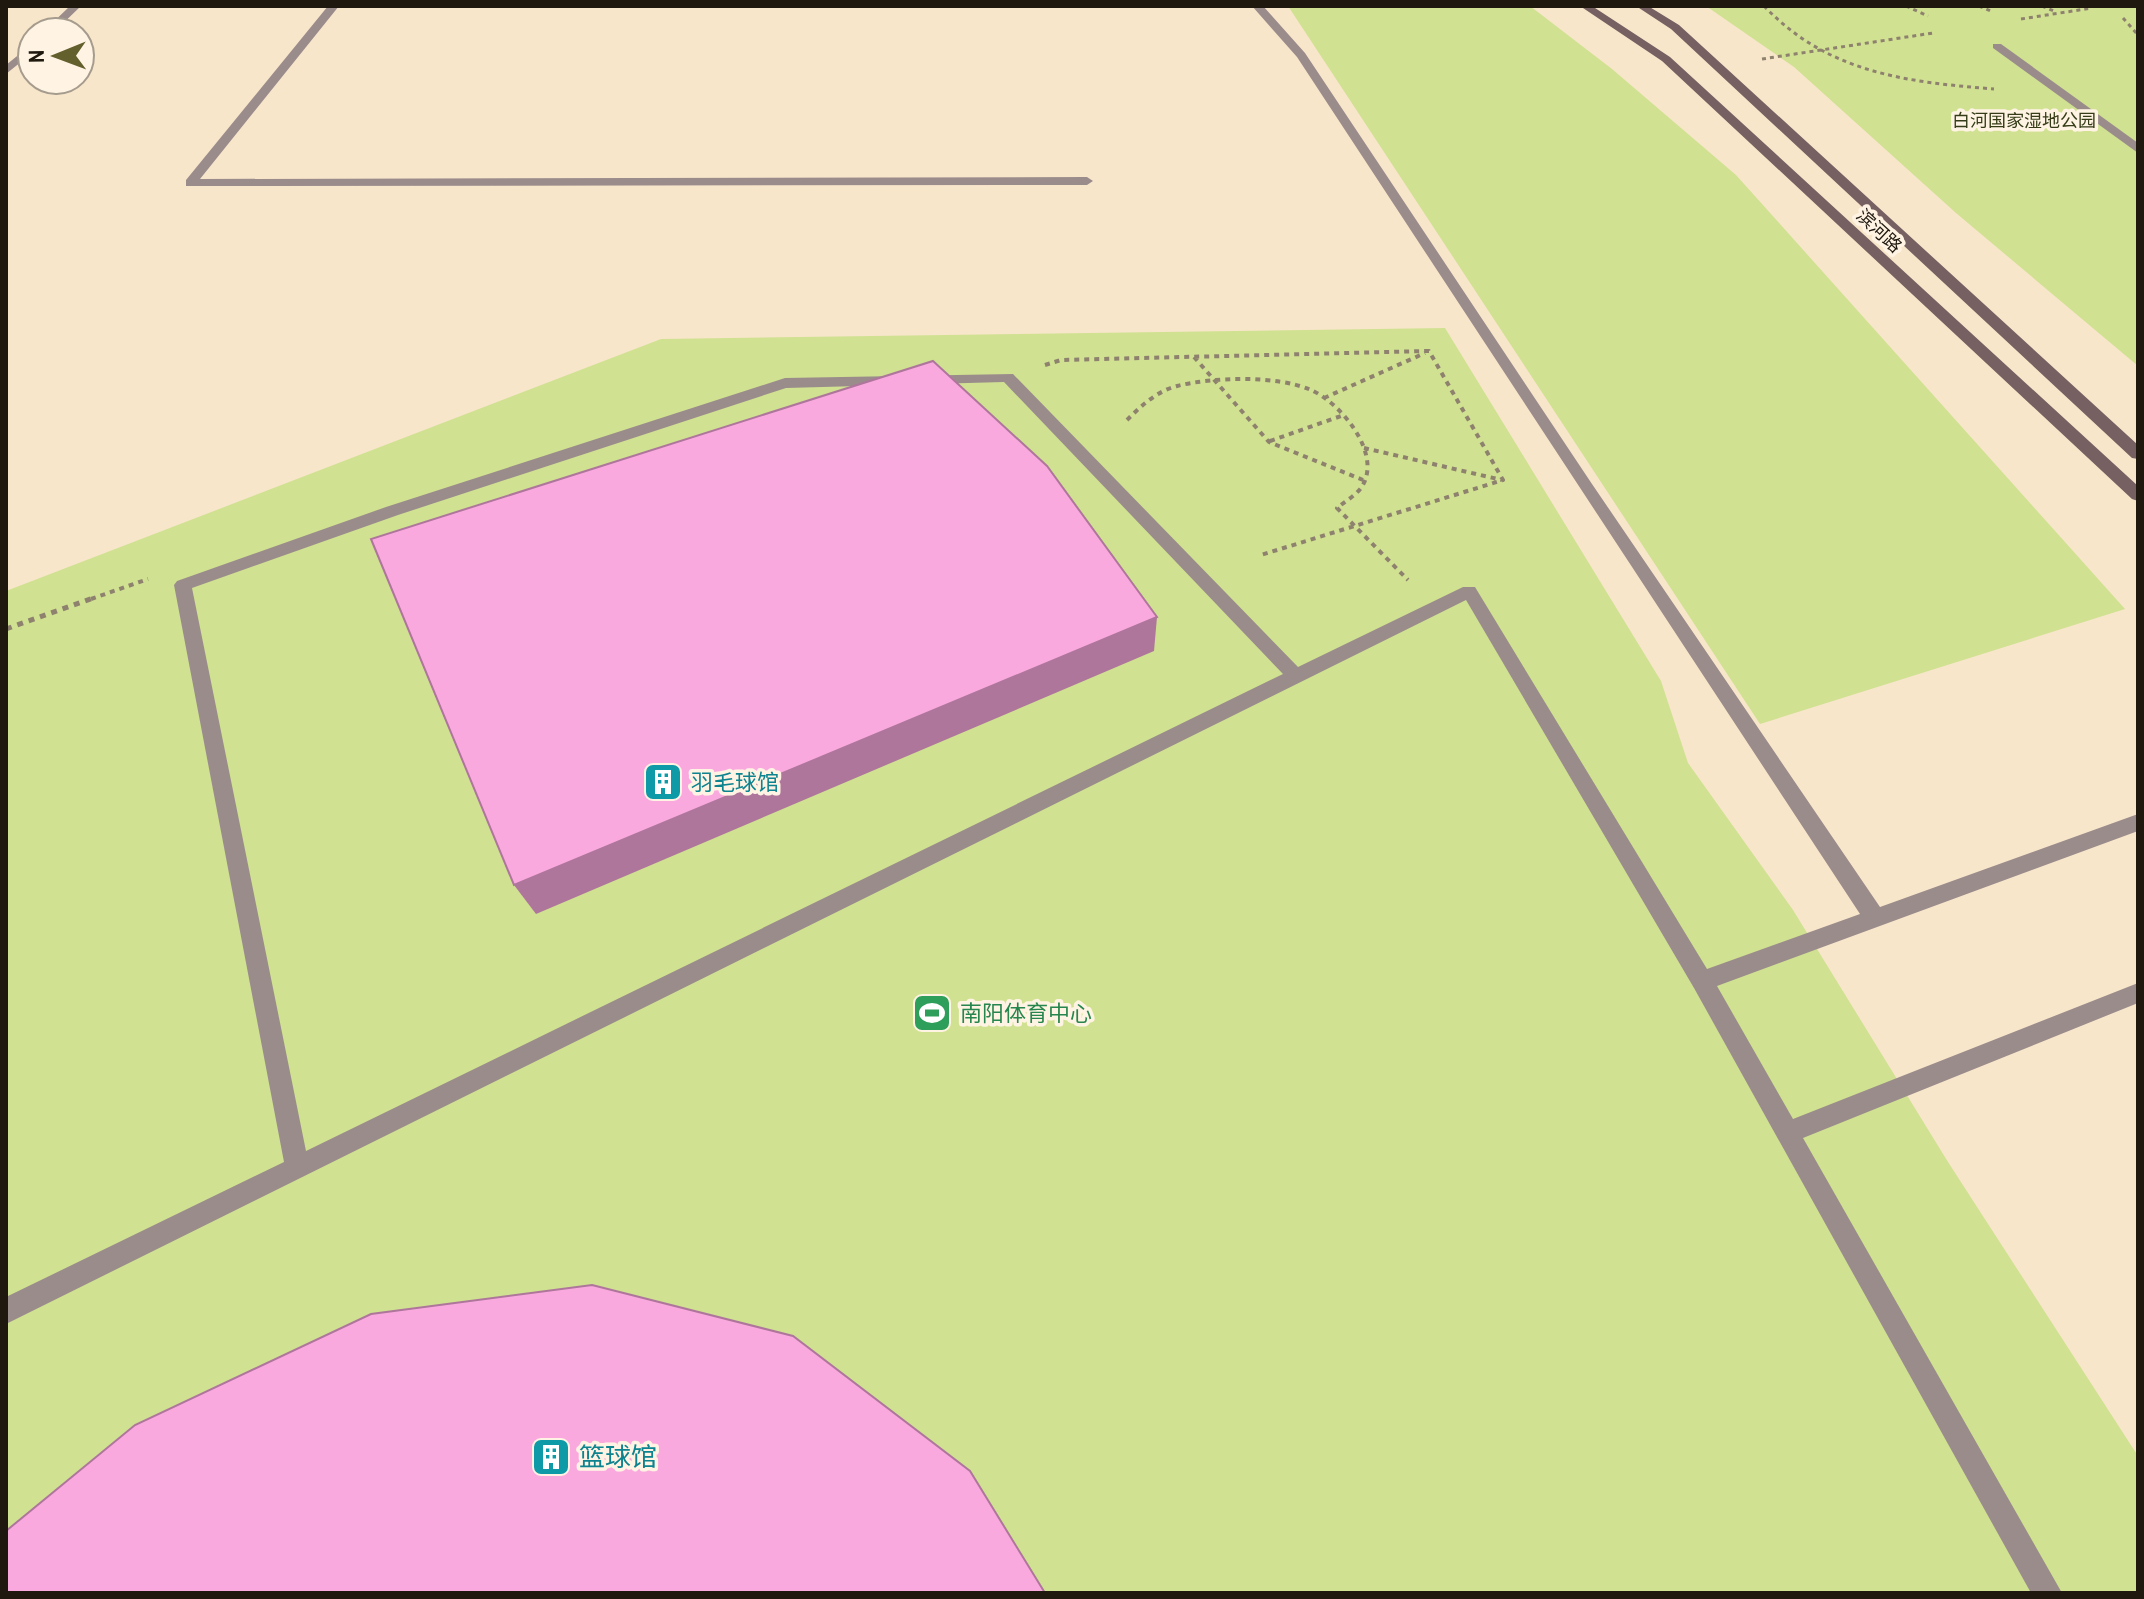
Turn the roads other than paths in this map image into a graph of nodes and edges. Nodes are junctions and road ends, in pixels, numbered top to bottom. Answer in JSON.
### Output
{"nodes":[{"id":1,"x":334,"y":6,"type":"edge"},
{"id":2,"x":1257,"y":6,"type":"edge"},
{"id":3,"x":1585,"y":6,"type":"edge"},
{"id":4,"x":1641,"y":6,"type":"edge"},
{"id":5,"x":1997,"y":46,"type":"dead end"},
{"id":6,"x":2138,"y":149,"type":"edge"},
{"id":7,"x":1087,"y":181,"type":"dead end"},
{"id":8,"x":2138,"y":454,"type":"edge"},
{"id":9,"x":2138,"y":495,"type":"edge"},
{"id":10,"x":1295,"y":675,"type":"junction"},
{"id":11,"x":2138,"y":822,"type":"edge"},
{"id":12,"x":1876,"y":919,"type":"junction"},
{"id":13,"x":1702,"y":981,"type":"junction"},
{"id":14,"x":2138,"y":993,"type":"edge"},
{"id":15,"x":1789,"y":1132,"type":"junction"},
{"id":16,"x":297,"y":1167,"type":"junction"},
{"id":17,"x":6,"y":1311,"type":"edge"},
{"id":18,"x":2047,"y":1593,"type":"edge"}],
"edges":[{"from":1,"to":7,"type":"street"},
{"from":2,"to":12,"type":"street"},
{"from":3,"to":9,"type":"main road","name":"滨河路"},
{"from":4,"to":8,"type":"main road","name":"滨河路"},
{"from":5,"to":6,"type":"street"},
{"from":10,"to":13,"type":"street"},
{"from":10,"to":16,"type":"street"},
{"from":10,"to":16,"type":"street"},
{"from":11,"to":12,"type":"street"},
{"from":12,"to":13,"type":"street"},
{"from":13,"to":15,"type":"street"},
{"from":14,"to":15,"type":"street"},
{"from":15,"to":18,"type":"street"},
{"from":16,"to":17,"type":"street"}]}
